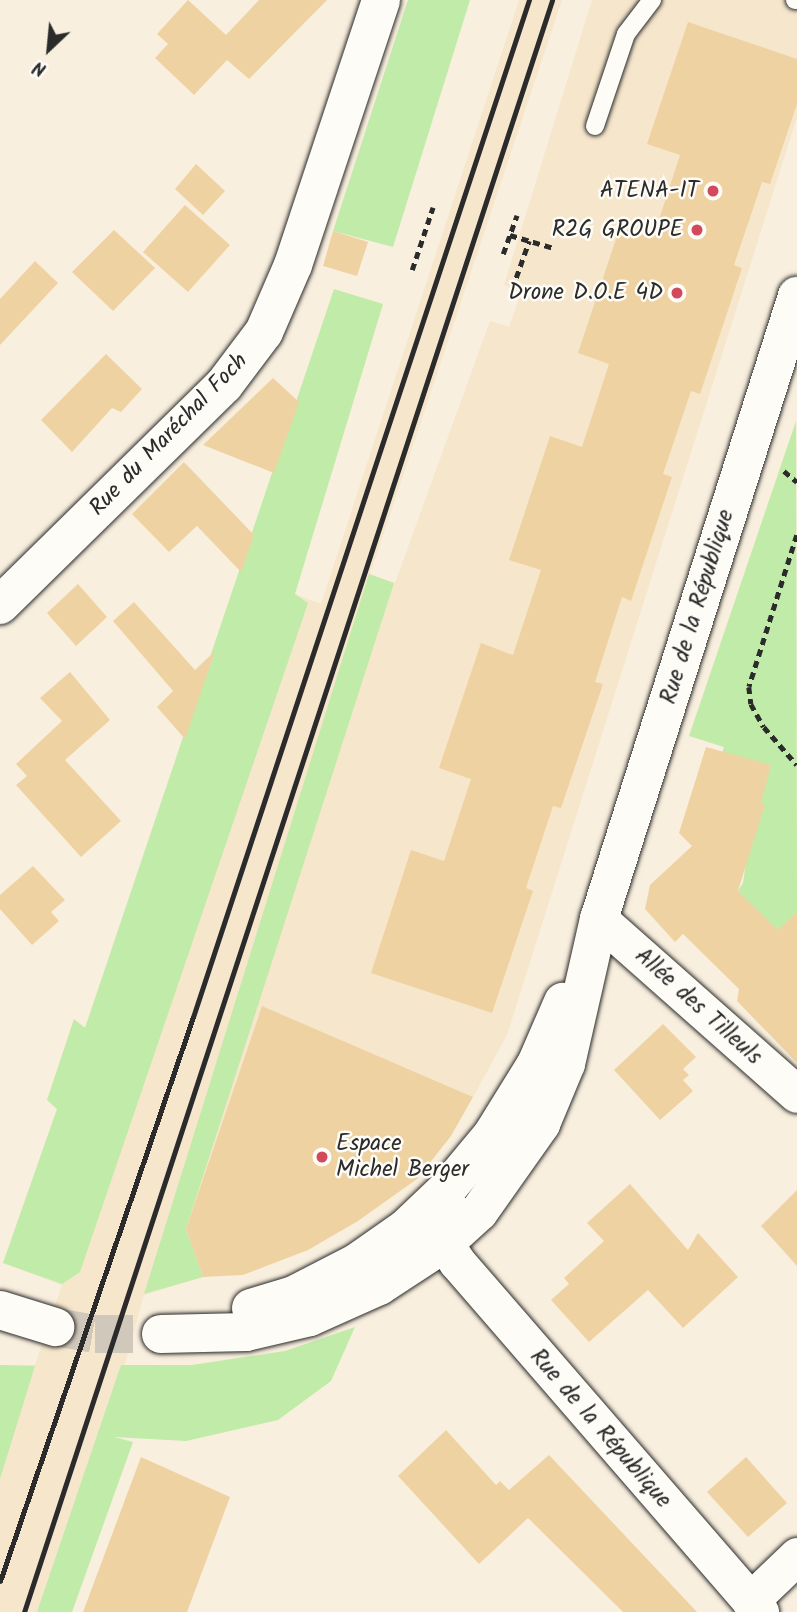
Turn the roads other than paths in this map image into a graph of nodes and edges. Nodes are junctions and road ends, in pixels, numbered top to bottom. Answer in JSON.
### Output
{"nodes":[{"id":1,"x":381,"y":0,"type":"edge"},
{"id":2,"x":652,"y":0,"type":"edge"},
{"id":3,"x":595,"y":127,"type":"dead end"},
{"id":4,"x":797,"y":296,"type":"edge"},
{"id":5,"x":0,"y":605,"type":"edge"},
{"id":6,"x":599,"y":919,"type":"junction"},
{"id":7,"x":536,"y":1064,"type":"junction"},
{"id":8,"x":797,"y":1094,"type":"edge"},
{"id":9,"x":445,"y":1243,"type":"junction"},
{"id":10,"x":0,"y":1310,"type":"edge"},
{"id":11,"x":55,"y":1327,"type":"tunnel mouth"},
{"id":12,"x":797,"y":1556,"type":"edge"},
{"id":13,"x":755,"y":1606,"type":"edge"}],
"edges":[{"from":1,"to":5,"type":"main road","name":"Rue du Maréchal Foch"},
{"from":2,"to":3,"type":"lane"},
{"from":4,"to":6,"type":"main road","name":"Rue de la République"},
{"from":6,"to":7,"type":"main road","name":"Rue de la République"},
{"from":6,"to":8,"type":"street","name":"Allée des Tilleuls"},
{"from":6,"to":9,"type":"main road","name":"Rue de la République"},
{"from":7,"to":9,"type":"street","name":"Rue de la République"},
{"from":7,"to":9,"type":"main road","name":"Rue de la République"},
{"from":9,"to":13,"type":"street","name":"Rue de la République"},
{"from":10,"to":11,"type":"main road"},
{"from":12,"to":13,"type":"street"}]}
